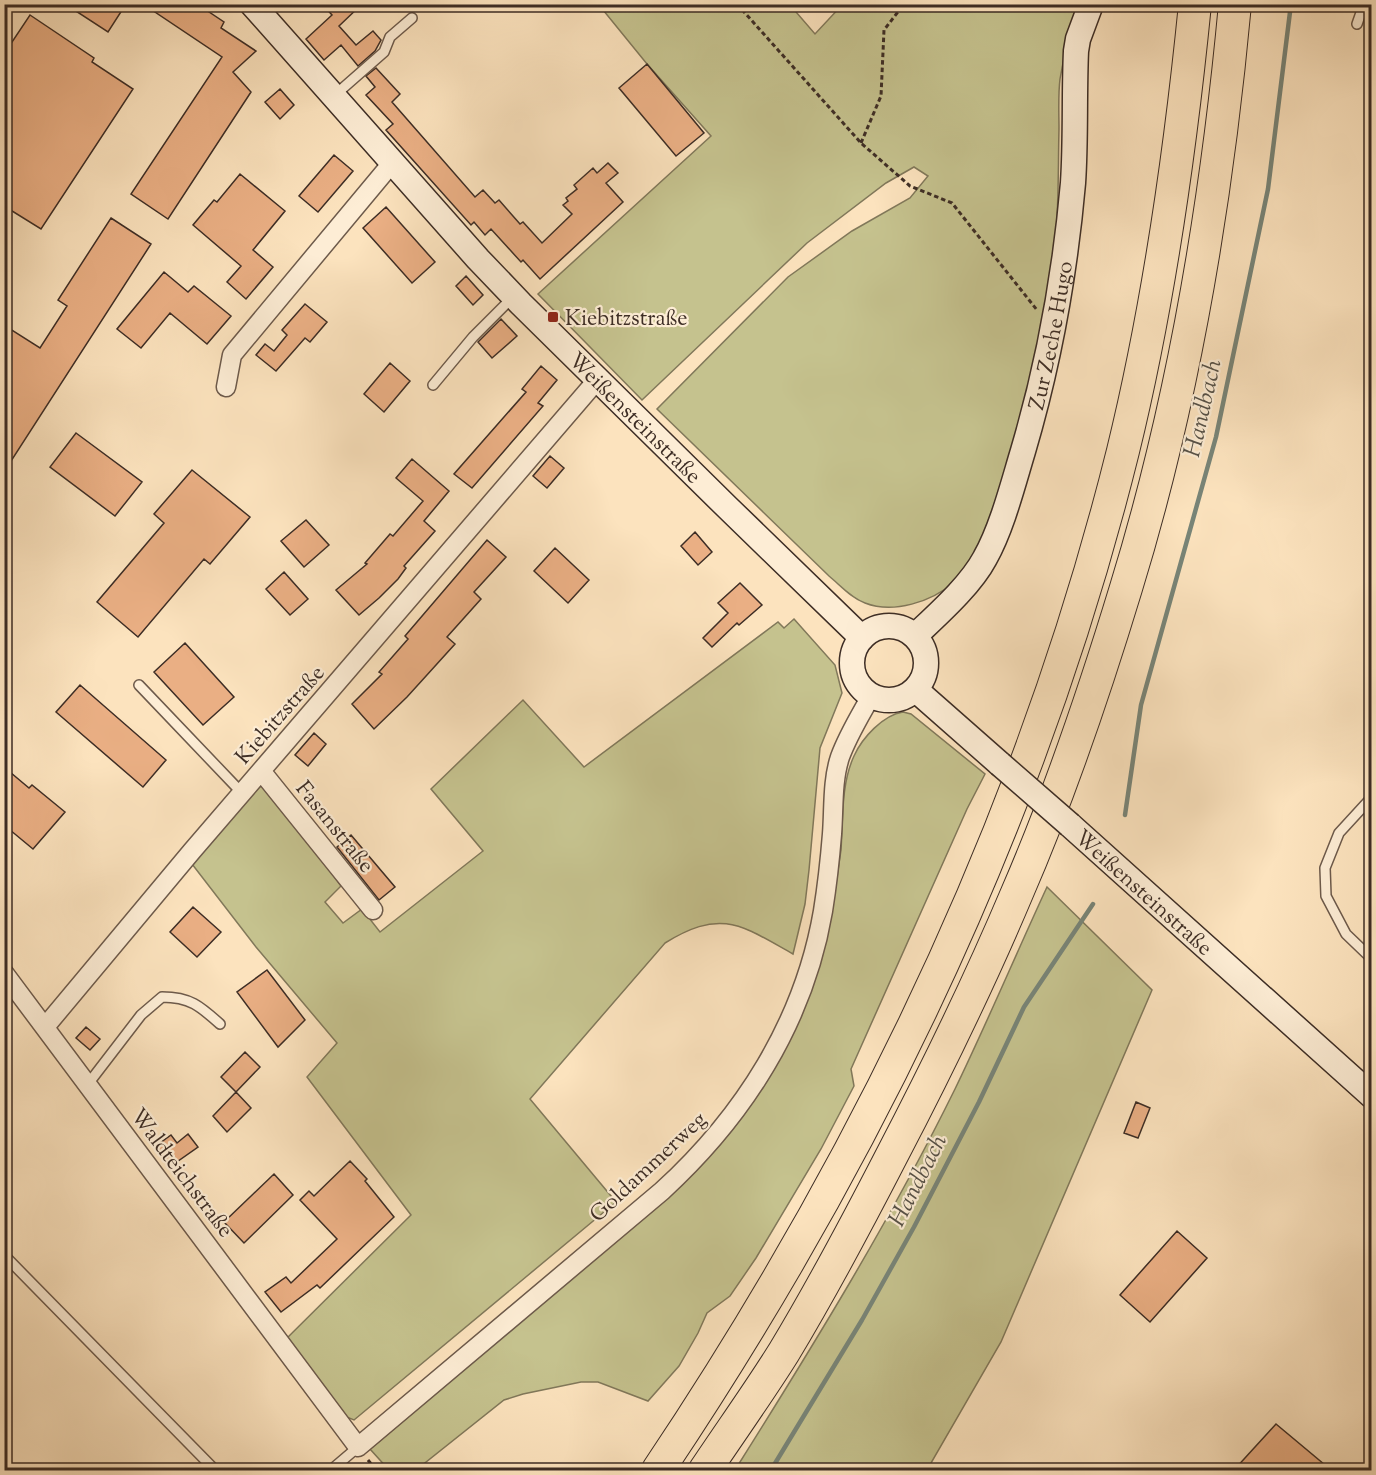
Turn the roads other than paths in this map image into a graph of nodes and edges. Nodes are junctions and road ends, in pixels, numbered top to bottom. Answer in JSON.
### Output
{"nodes":[{"id":1,"x":252,"y":4,"type":"edge"},
{"id":2,"x":1091,"y":4,"type":"edge"},
{"id":3,"x":1195,"y":4,"type":"edge"},
{"id":4,"x":1235,"y":4,"type":"edge"},
{"id":5,"x":1364,"y":4,"type":"edge"},
{"id":6,"x":412,"y":18,"type":"dead end"},
{"id":7,"x":1357,"y":24,"type":"dead end"},
{"id":8,"x":333,"y":96,"type":"junction"},
{"id":9,"x":392,"y":164,"type":"junction"},
{"id":10,"x":514,"y":296,"type":"junction"},
{"id":11,"x":598,"y":379,"type":"junction"},
{"id":12,"x":433,"y":385,"type":"dead end"},
{"id":13,"x":226,"y":387,"type":"dead end"},
{"id":14,"x":915,"y":636,"type":"junction"},
{"id":15,"x":862,"y":638,"type":"junction"},
{"id":16,"x":139,"y":685,"type":"dead end"},
{"id":17,"x":916,"y":690,"type":"junction"},
{"id":18,"x":872,"y":696,"type":"junction"},
{"id":19,"x":262,"y":772,"type":"junction"},
{"id":20,"x":242,"y":793,"type":"junction"},
{"id":21,"x":1371,"y":797,"type":"edge"},
{"id":22,"x":373,"y":910,"type":"dead end"},
{"id":23,"x":1371,"y":959,"type":"edge"},
{"id":24,"x":4,"y":973,"type":"edge"},
{"id":25,"x":220,"y":1024,"type":"dead end"},
{"id":26,"x":45,"y":1027,"type":"junction"},
{"id":27,"x":88,"y":1084,"type":"junction"},
{"id":28,"x":1371,"y":1096,"type":"edge"},
{"id":29,"x":4,"y":1255,"type":"edge"},
{"id":30,"x":358,"y":1447,"type":"junction"},
{"id":31,"x":215,"y":1470,"type":"edge"},
{"id":32,"x":331,"y":1470,"type":"edge"},
{"id":33,"x":658,"y":1470,"type":"edge"},
{"id":34,"x":705,"y":1470,"type":"edge"}],
"edges":[{"from":1,"to":8,"type":"street","name":"Weißensteinstraße"},
{"from":2,"to":14,"type":"street","name":"Zur Zeche Hugo"},
{"from":3,"to":33,"type":"highway"},
{"from":4,"to":34,"type":"highway"},
{"from":5,"to":7,"type":"lane"},
{"from":6,"to":8,"type":"lane"},
{"from":8,"to":9,"type":"street","name":"Weißensteinstraße"},
{"from":9,"to":10,"type":"street","name":"Weißensteinstraße"},
{"from":9,"to":13,"type":"street"},
{"from":10,"to":11,"type":"street","name":"Weißensteinstraße"},
{"from":10,"to":12,"type":"lane"},
{"from":11,"to":15,"type":"street","name":"Weißensteinstraße"},
{"from":11,"to":19,"type":"street","name":"Kiebitzstraße"},
{"from":14,"to":15,"type":"street"},
{"from":14,"to":17,"type":"street"},
{"from":15,"to":18,"type":"street"},
{"from":16,"to":20,"type":"lane"},
{"from":17,"to":18,"type":"street"},
{"from":17,"to":28,"type":"street","name":"Weißensteinstraße","bridge":true},
{"from":18,"to":30,"type":"street","name":"Goldammerweg"},
{"from":19,"to":20,"type":"street","name":"Kiebitzstraße"},
{"from":19,"to":22,"type":"street","name":"Fasanstraße"},
{"from":20,"to":26,"type":"street","name":"Kiebitzstraße"},
{"from":21,"to":23,"type":"lane"},
{"from":24,"to":26,"type":"street","name":"Waldteichstraße"},
{"from":25,"to":27,"type":"lane"},
{"from":26,"to":27,"type":"street","name":"Waldteichstraße"},
{"from":27,"to":30,"type":"street","name":"Waldteichstraße"},
{"from":29,"to":31,"type":"lane"},
{"from":30,"to":32,"type":"lane"}]}
